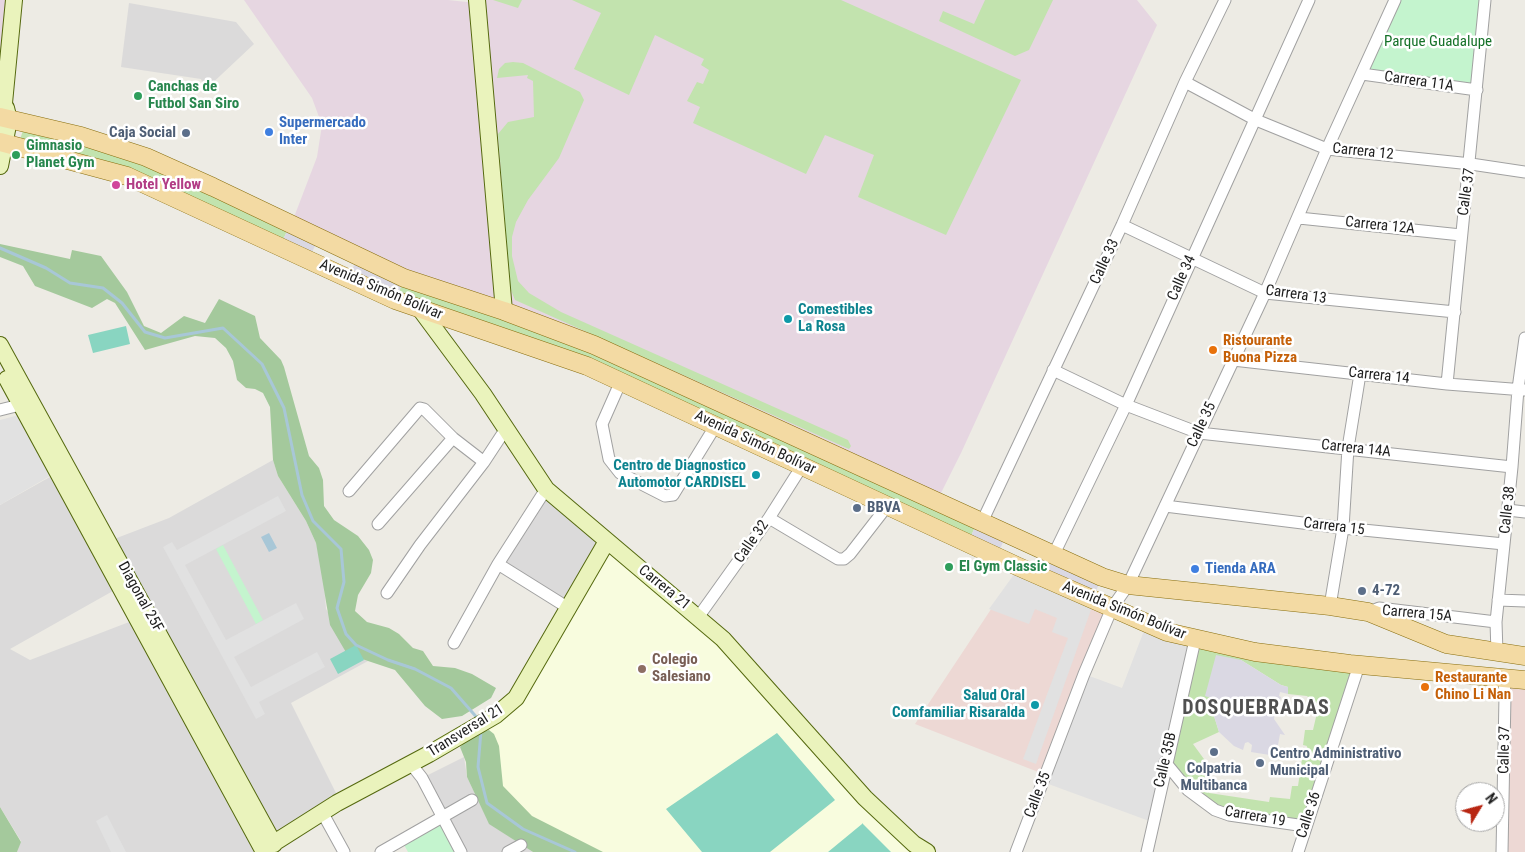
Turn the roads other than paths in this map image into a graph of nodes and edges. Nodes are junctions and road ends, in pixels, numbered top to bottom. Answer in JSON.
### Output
{"nodes":[{"id":1,"x":14,"y":0,"type":"edge"},
{"id":2,"x":476,"y":0,"type":"edge"},
{"id":3,"x":1224,"y":0,"type":"edge"},
{"id":4,"x":1309,"y":0,"type":"edge"},
{"id":5,"x":1395,"y":0,"type":"edge"},
{"id":6,"x":1485,"y":0,"type":"edge"},
{"id":7,"x":1362,"y":74,"type":"junction"},
{"id":8,"x":1184,"y":82,"type":"junction"},
{"id":9,"x":1477,"y":90,"type":"junction"},
{"id":10,"x":3,"y":113,"type":"edge"},
{"id":11,"x":1256,"y":120,"type":"junction"},
{"id":12,"x":2,"y":142,"type":"edge"},
{"id":13,"x":1327,"y":149,"type":"junction"},
{"id":14,"x":1471,"y":164,"type":"junction"},
{"id":15,"x":0,"y":166,"type":"edge"},
{"id":16,"x":1525,"y":172,"type":"edge"},
{"id":17,"x":1299,"y":218,"type":"junction"},
{"id":18,"x":1122,"y":225,"type":"junction"},
{"id":19,"x":1461,"y":235,"type":"junction"},
{"id":20,"x":1192,"y":256,"type":"junction"},
{"id":21,"x":1265,"y":293,"type":"junction"},
{"id":22,"x":420,"y":309,"type":"junction"},
{"id":23,"x":504,"y":311,"type":"junction"},
{"id":24,"x":1455,"y":312,"type":"junction"},
{"id":25,"x":1525,"y":338,"type":"edge"},
{"id":26,"x":0,"y":345,"type":"edge"},
{"id":27,"x":1233,"y":360,"type":"junction"},
{"id":28,"x":0,"y":366,"type":"edge"},
{"id":29,"x":1053,"y":370,"type":"junction"},
{"id":30,"x":1360,"y":374,"type":"junction"},
{"id":31,"x":621,"y":381,"type":"junction"},
{"id":32,"x":1447,"y":384,"type":"junction"},
{"id":33,"x":1521,"y":390,"type":"edge"},
{"id":34,"x":25,"y":403,"type":"junction"},
{"id":35,"x":1126,"y":405,"type":"junction"},
{"id":36,"x":0,"y":410,"type":"edge"},
{"id":37,"x":716,"y":425,"type":"junction"},
{"id":38,"x":506,"y":430,"type":"junction"},
{"id":39,"x":1199,"y":433,"type":"junction"},
{"id":40,"x":453,"y":438,"type":"junction"},
{"id":41,"x":1348,"y":448,"type":"junction"},
{"id":42,"x":484,"y":462,"type":"junction"},
{"id":43,"x":802,"y":466,"type":"junction"},
{"id":44,"x":1512,"y":467,"type":"junction"},
{"id":45,"x":546,"y":488,"type":"junction"},
{"id":46,"x":349,"y":492,"type":"dead end"},
{"id":47,"x":888,"y":505,"type":"junction"},
{"id":48,"x":1165,"y":506,"type":"junction"},
{"id":49,"x":1508,"y":510,"type":"junction"},
{"id":50,"x":1525,"y":512,"type":"edge"},
{"id":51,"x":769,"y":518,"type":"junction"},
{"id":52,"x":982,"y":522,"type":"junction"},
{"id":53,"x":378,"y":524,"type":"dead end"},
{"id":54,"x":1343,"y":528,"type":"junction"},
{"id":55,"x":606,"y":542,"type":"junction"},
{"id":56,"x":1504,"y":544,"type":"junction"},
{"id":57,"x":1054,"y":554,"type":"junction"},
{"id":58,"x":498,"y":564,"type":"junction"},
{"id":59,"x":1128,"y":586,"type":"junction"},
{"id":60,"x":387,"y":593,"type":"dead end"},
{"id":61,"x":1498,"y":600,"type":"junction"},
{"id":62,"x":1525,"y":601,"type":"edge"},
{"id":63,"x":1330,"y":606,"type":"junction"},
{"id":64,"x":570,"y":608,"type":"junction"},
{"id":65,"x":1112,"y":608,"type":"junction"},
{"id":66,"x":1368,"y":612,"type":"junction"},
{"id":67,"x":699,"y":616,"type":"junction"},
{"id":68,"x":1496,"y":622,"type":"junction"},
{"id":69,"x":1195,"y":640,"type":"junction"},
{"id":70,"x":454,"y":643,"type":"dead end"},
{"id":71,"x":1497,"y":653,"type":"junction"},
{"id":72,"x":1525,"y":656,"type":"edge"},
{"id":73,"x":1359,"y":665,"type":"junction"},
{"id":74,"x":1504,"y":678,"type":"junction"},
{"id":75,"x":1525,"y":680,"type":"edge"},
{"id":76,"x":1166,"y":762,"type":"junction"},
{"id":77,"x":411,"y":764,"type":"junction"},
{"id":78,"x":472,"y":800,"type":"dead end"},
{"id":79,"x":322,"y":812,"type":"junction"},
{"id":80,"x":442,"y":818,"type":"junction"},
{"id":81,"x":1304,"y":826,"type":"junction"},
{"id":82,"x":402,"y":841,"type":"junction"},
{"id":83,"x":521,"y":845,"type":"dead end"},
{"id":84,"x":267,"y":850,"type":"edge"},
{"id":85,"x":344,"y":852,"type":"edge"},
{"id":86,"x":381,"y":852,"type":"edge"},
{"id":87,"x":408,"y":852,"type":"edge"},
{"id":88,"x":461,"y":852,"type":"edge"},
{"id":89,"x":508,"y":852,"type":"edge"},
{"id":90,"x":927,"y":852,"type":"edge"},
{"id":91,"x":1016,"y":852,"type":"edge"},
{"id":92,"x":1147,"y":852,"type":"edge"},
{"id":93,"x":1298,"y":852,"type":"edge"},
{"id":94,"x":1502,"y":852,"type":"edge"}],
"edges":[{"from":1,"to":10,"type":"street"},
{"from":2,"to":23,"type":"street"},
{"from":3,"to":8,"type":"street","name":"Calle 33"},
{"from":4,"to":11,"type":"street","name":"Calle 34"},
{"from":5,"to":7,"type":"street","name":"Calle 35"},
{"from":6,"to":9,"type":"street","name":"Calle 37"},
{"from":7,"to":9,"type":"street","name":"Carrera 11A"},
{"from":7,"to":13,"type":"street","name":"Calle 35"},
{"from":8,"to":11,"type":"street","name":"Carrera 12"},
{"from":8,"to":18,"type":"street","name":"Calle 33"},
{"from":9,"to":14,"type":"street","name":"Calle 37"},
{"from":10,"to":12,"type":"street"},
{"from":10,"to":23,"type":"main road","name":"Avenida Simón Bolívar"},
{"from":11,"to":13,"type":"street","name":"Carrera 12"},
{"from":11,"to":20,"type":"street","name":"Calle 34"},
{"from":12,"to":15,"type":"street"},
{"from":12,"to":22,"type":"main road","name":"Avenida Simón Bolívar"},
{"from":13,"to":14,"type":"street","name":"Carrera 12"},
{"from":13,"to":17,"type":"street","name":"Calle 35"},
{"from":14,"to":16,"type":"street","name":"Carrera 12"},
{"from":14,"to":19,"type":"street","name":"Calle 37"},
{"from":17,"to":19,"type":"street","name":"Carrera 12A"},
{"from":17,"to":21,"type":"street","name":"Calle 35"},
{"from":18,"to":20,"type":"street","name":"Carrera 13"},
{"from":18,"to":29,"type":"street","name":"Calle 33"},
{"from":19,"to":24,"type":"street","name":"Calle 37"},
{"from":20,"to":21,"type":"street","name":"Carrera 13"},
{"from":20,"to":35,"type":"street","name":"Calle 34"},
{"from":21,"to":24,"type":"street","name":"Carrera 13"},
{"from":21,"to":27,"type":"street","name":"Calle 35"},
{"from":22,"to":31,"type":"main road","name":"Avenida Simón Bolívar"},
{"from":22,"to":38,"type":"street","name":"Carrera 21"},
{"from":23,"to":52,"type":"main road","name":"Avenida Simón Bolívar"},
{"from":24,"to":32,"type":"street","name":"Calle 37"},
{"from":25,"to":33,"type":"street","name":"Calle 38"},
{"from":26,"to":34,"type":"street","name":"Diagonal 25F"},
{"from":27,"to":30,"type":"street","name":"Carrera 14"},
{"from":27,"to":39,"type":"street","name":"Calle 35"},
{"from":28,"to":34,"type":"street","name":"Diagonal 25F"},
{"from":29,"to":35,"type":"street"},
{"from":29,"to":52,"type":"street","name":"Calle 33"},
{"from":30,"to":32,"type":"street","name":"Carrera 14"},
{"from":30,"to":41,"type":"street"},
{"from":31,"to":37,"type":"main road","name":"Avenida Simón Bolívar"},
{"from":31,"to":37,"type":"street"},
{"from":32,"to":33,"type":"street","name":"Carrera 14"},
{"from":33,"to":44,"type":"street","name":"Calle 38"},
{"from":34,"to":36,"type":"street"},
{"from":34,"to":84,"type":"street","name":"Diagonal 25F"},
{"from":35,"to":39,"type":"street"},
{"from":35,"to":57,"type":"street","name":"Calle 34"},
{"from":37,"to":43,"type":"main road","name":"Avenida Simón Bolívar"},
{"from":38,"to":42,"type":"street"},
{"from":38,"to":45,"type":"street","name":"Carrera 21"},
{"from":39,"to":41,"type":"street","name":"Carrera 14A"},
{"from":39,"to":48,"type":"street","name":"Calle 35"},
{"from":40,"to":42,"type":"street"},
{"from":40,"to":46,"type":"street"},
{"from":40,"to":53,"type":"street"},
{"from":41,"to":44,"type":"street","name":"Carrera 14A"},
{"from":41,"to":54,"type":"street"},
{"from":42,"to":60,"type":"street"},
{"from":43,"to":47,"type":"main road","name":"Avenida Simón Bolívar"},
{"from":43,"to":51,"type":"street","name":"Calle 32"},
{"from":44,"to":49,"type":"street","name":"Calle 38"},
{"from":45,"to":55,"type":"street","name":"Carrera 21"},
{"from":45,"to":58,"type":"street"},
{"from":47,"to":51,"type":"street"},
{"from":47,"to":65,"type":"main road","name":"Avenida Simón Bolívar"},
{"from":48,"to":54,"type":"street","name":"Carrera 15"},
{"from":48,"to":59,"type":"street","name":"Calle 35"},
{"from":49,"to":50,"type":"street"},
{"from":49,"to":56,"type":"street","name":"Calle 38"},
{"from":51,"to":67,"type":"street","name":"Calle 32"},
{"from":52,"to":57,"type":"main road","name":"Avenida Simón Bolívar"},
{"from":54,"to":56,"type":"street","name":"Carrera 15"},
{"from":54,"to":63,"type":"street"},
{"from":55,"to":64,"type":"street","name":"Transversal 21"},
{"from":55,"to":67,"type":"street","name":"Carrera 21"},
{"from":56,"to":61,"type":"street","name":"Calle 38"},
{"from":57,"to":59,"type":"main road","name":"Avenida Simón Bolívar"},
{"from":58,"to":64,"type":"street"},
{"from":58,"to":70,"type":"street"},
{"from":59,"to":63,"type":"main road","name":"Avenida Simón Bolívar"},
{"from":59,"to":65,"type":"street","name":"Calle 35"},
{"from":61,"to":62,"type":"street"},
{"from":61,"to":68,"type":"street","name":"Calle 38"},
{"from":63,"to":66,"type":"main road","name":"Avenida Simón Bolívar"},
{"from":64,"to":77,"type":"street","name":"Transversal 21"},
{"from":65,"to":69,"type":"main road","name":"Avenida Simón Bolívar"},
{"from":65,"to":91,"type":"street","name":"Calle 35"},
{"from":66,"to":68,"type":"street","name":"Carrera 15A"},
{"from":66,"to":71,"type":"main road","name":"Avenida Simón Bolívar"},
{"from":67,"to":90,"type":"street","name":"Carrera 21"},
{"from":68,"to":71,"type":"street","name":"Calle 38"},
{"from":69,"to":73,"type":"main road","name":"Avenida Simón Bolívar"},
{"from":69,"to":76,"type":"street","name":"Calle 35B"},
{"from":71,"to":72,"type":"main road","name":"Avenida Simón Bolívar"},
{"from":73,"to":74,"type":"main road","name":"Avenida Simón Bolívar"},
{"from":73,"to":81,"type":"street","name":"Calle 36"},
{"from":74,"to":75,"type":"main road","name":"Avenida Simón Bolívar"},
{"from":74,"to":94,"type":"street","name":"Calle 37"},
{"from":76,"to":81,"type":"street","name":"Carrera 19"},
{"from":76,"to":92,"type":"street","name":"Calle 35B"},
{"from":77,"to":79,"type":"street","name":"Transversal 21"},
{"from":77,"to":80,"type":"street"},
{"from":78,"to":80,"type":"street"},
{"from":79,"to":84,"type":"street","name":"Transversal 21"},
{"from":79,"to":85,"type":"street"},
{"from":80,"to":82,"type":"street"},
{"from":80,"to":88,"type":"street"},
{"from":81,"to":93,"type":"street","name":"Calle 36"},
{"from":82,"to":86,"type":"street"},
{"from":82,"to":87,"type":"street"},
{"from":83,"to":89,"type":"street"}]}
